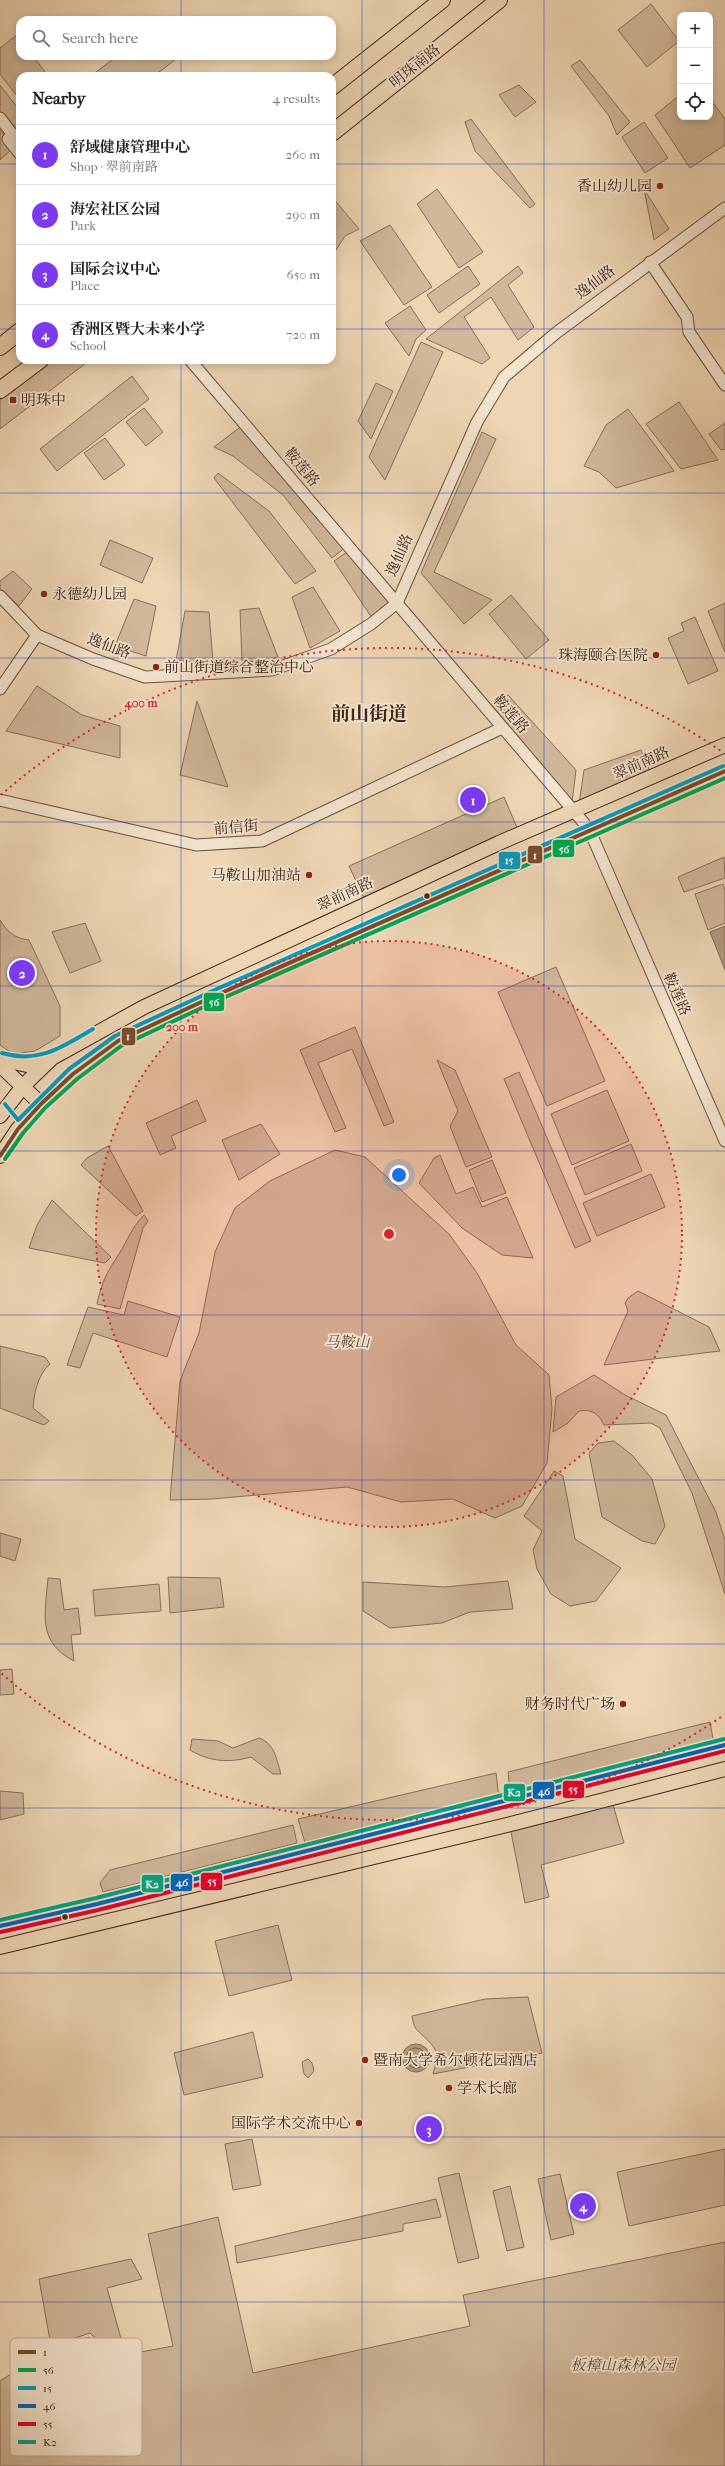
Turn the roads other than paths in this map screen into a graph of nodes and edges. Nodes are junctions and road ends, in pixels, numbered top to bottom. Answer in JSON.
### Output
{"nodes":[{"id":1,"x":442,"y":0,"type":"edge"},
{"id":2,"x":499,"y":0,"type":"edge"},
{"id":3,"x":336,"y":84,"type":"edge"},
{"id":4,"x":0,"y":118,"type":"edge"},
{"id":5,"x":0,"y":129,"type":"edge"},
{"id":6,"x":336,"y":130,"type":"edge"},
{"id":7,"x":16,"y":139,"type":"edge"},
{"id":8,"x":16,"y":149,"type":"edge"},
{"id":9,"x":725,"y":208,"type":"edge"},
{"id":10,"x":650,"y":262,"type":"junction"},
{"id":11,"x":16,"y":334,"type":"edge"},
{"id":12,"x":0,"y":347,"type":"edge"},
{"id":13,"x":35,"y":364,"type":"edge"},
{"id":14,"x":193,"y":364,"type":"edge"},
{"id":15,"x":725,"y":385,"type":"edge"},
{"id":16,"x":0,"y":390,"type":"edge"},
{"id":17,"x":0,"y":596,"type":"edge"},
{"id":18,"x":397,"y":603,"type":"junction"},
{"id":19,"x":38,"y":635,"type":"junction"},
{"id":20,"x":0,"y":689,"type":"edge"},
{"id":21,"x":502,"y":728,"type":"junction"},
{"id":22,"x":725,"y":745,"type":"edge"},
{"id":23,"x":725,"y":771,"type":"edge"},
{"id":24,"x":0,"y":800,"type":"edge"},
{"id":25,"x":575,"y":811,"type":"junction"},
{"id":26,"x":589,"y":829,"type":"junction"},
{"id":27,"x":52,"y":1058,"type":"junction"},
{"id":28,"x":0,"y":1059,"type":"edge"},
{"id":29,"x":0,"y":1065,"type":"edge"},
{"id":30,"x":24,"y":1085,"type":"junction"},
{"id":31,"x":41,"y":1104,"type":"junction"},
{"id":32,"x":1,"y":1112,"type":"edge"},
{"id":33,"x":18,"y":1129,"type":"junction"},
{"id":34,"x":723,"y":1129,"type":"edge"},
{"id":35,"x":725,"y":1141,"type":"edge"},
{"id":36,"x":0,"y":1156,"type":"edge"},
{"id":37,"x":725,"y":1745,"type":"edge"},
{"id":38,"x":725,"y":1769,"type":"edge"},
{"id":39,"x":0,"y":1926,"type":"edge"},
{"id":40,"x":0,"y":1947,"type":"edge"}],
"edges":[{"from":1,"to":3,"type":"highway"},
{"from":2,"to":6,"type":"highway","name":"明珠南路"},
{"from":4,"to":7,"type":"street"},
{"from":5,"to":8,"type":"street"},
{"from":9,"to":10,"type":"street","name":"逸仙路"},
{"from":10,"to":15,"type":"street"},
{"from":10,"to":18,"type":"street","name":"逸仙路"},
{"from":11,"to":12,"type":"highway"},
{"from":13,"to":16,"type":"highway"},
{"from":14,"to":18,"type":"street","name":"鞍莲路"},
{"from":17,"to":19,"type":"street","name":"逸仙路"},
{"from":18,"to":19,"type":"street","name":"逸仙路"},
{"from":18,"to":21,"type":"street","name":"鞍莲路"},
{"from":19,"to":20,"type":"street"},
{"from":21,"to":24,"type":"street","name":"前信街"},
{"from":21,"to":25,"type":"street","name":"鞍莲路"},
{"from":22,"to":25,"type":"main road","name":"翠前南路"},
{"from":23,"to":26,"type":"main road"},
{"from":25,"to":26,"type":"street","name":"鞍莲路"},
{"from":25,"to":27,"type":"main road","name":"翠前南路"},
{"from":26,"to":31,"type":"main road"},
{"from":26,"to":34,"type":"street","name":"鞍莲路"},
{"from":27,"to":28,"type":"main road"},
{"from":27,"to":30,"type":"main road","name":"翠前南路"},
{"from":29,"to":30,"type":"main road"},
{"from":30,"to":31,"type":"main road"},
{"from":30,"to":32,"type":"main road","name":"翠前南路"},
{"from":31,"to":33,"type":"main road"},
{"from":32,"to":33,"type":"main road"},
{"from":33,"to":36,"type":"main road"},
{"from":34,"to":35,"type":"street","name":"鞍莲路"},
{"from":37,"to":39,"type":"main road"},
{"from":38,"to":40,"type":"main road"}]}
